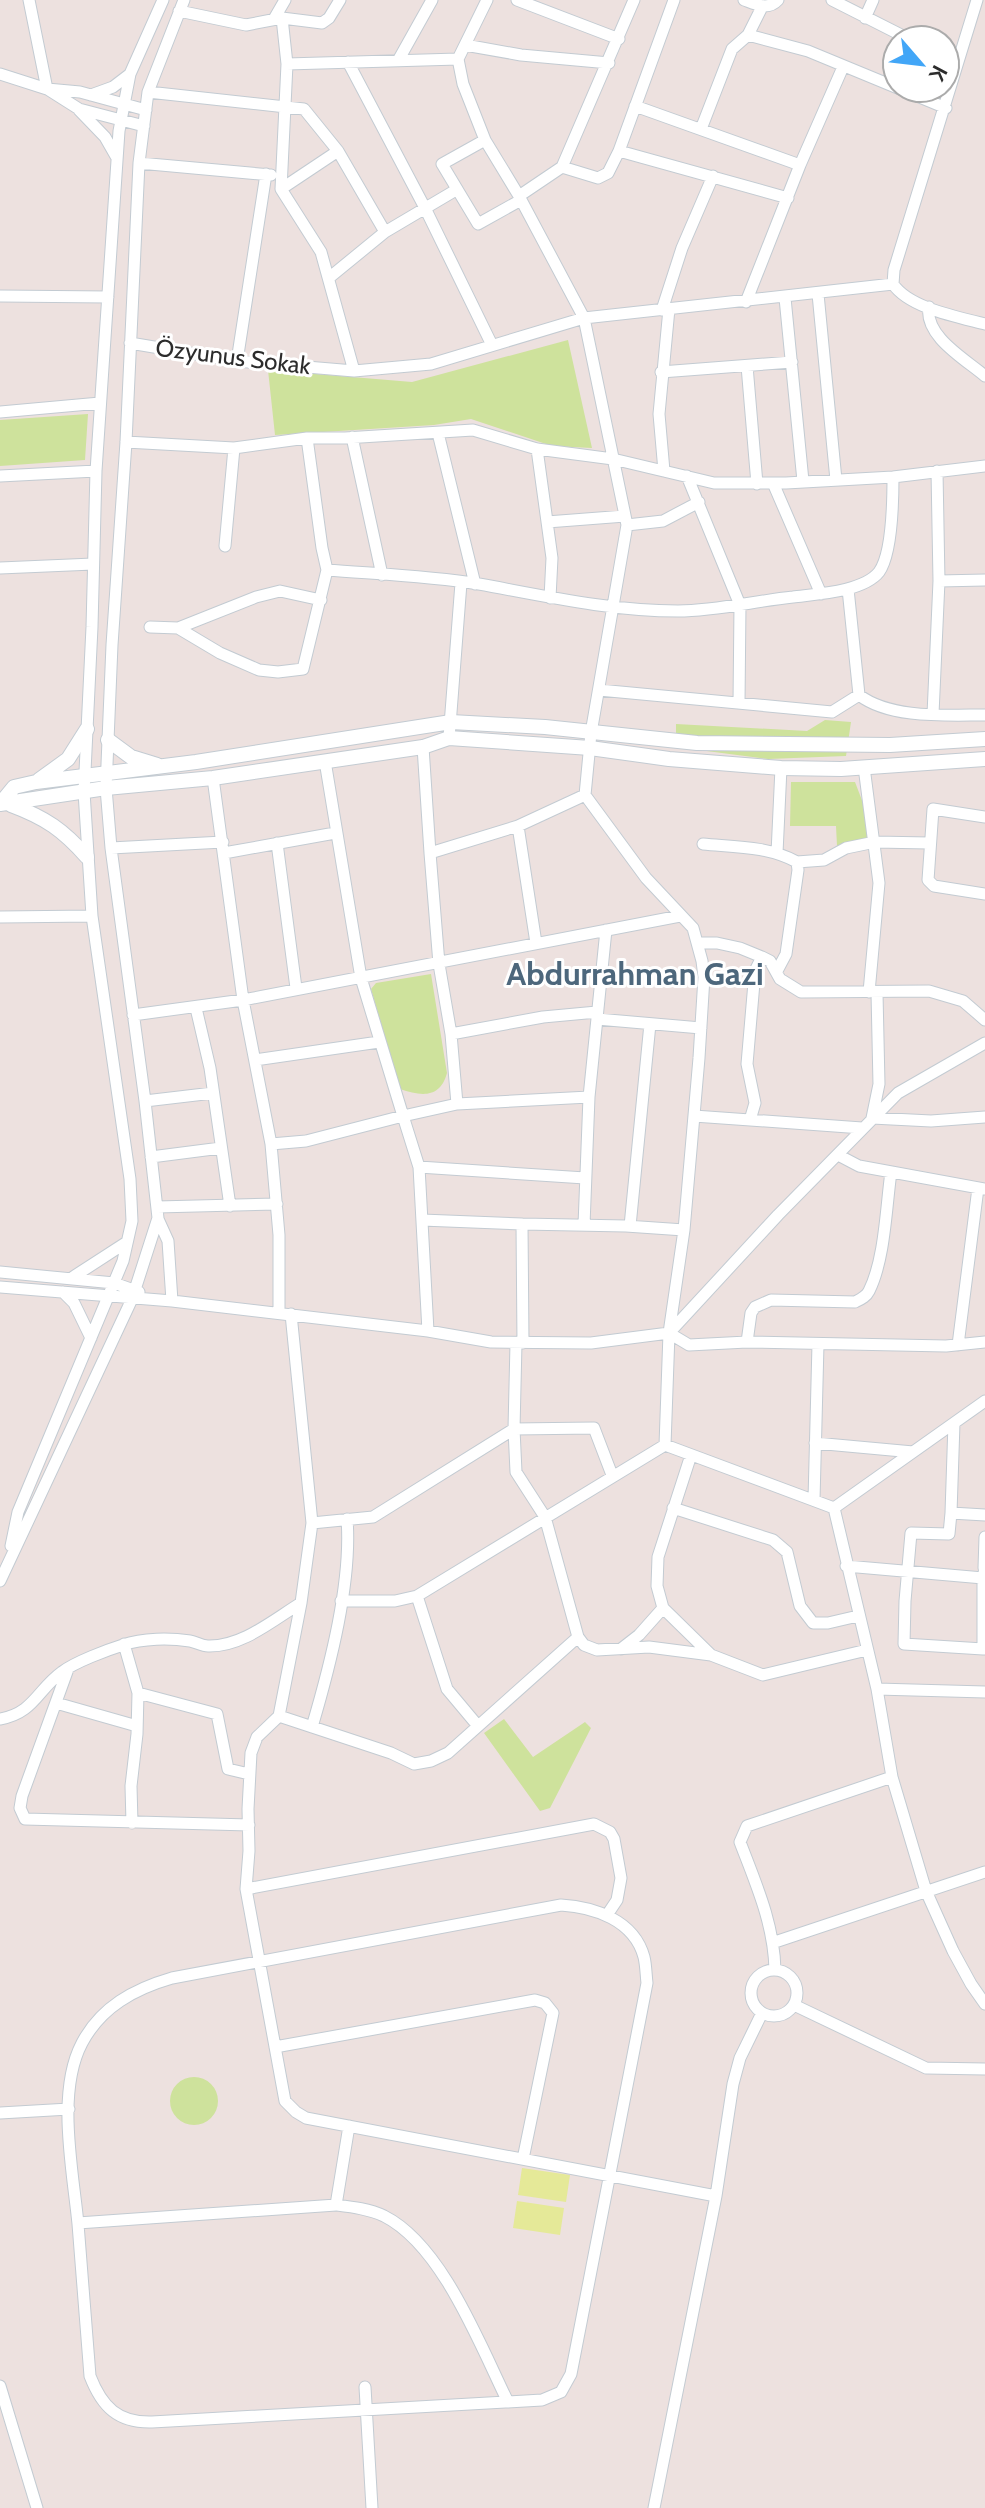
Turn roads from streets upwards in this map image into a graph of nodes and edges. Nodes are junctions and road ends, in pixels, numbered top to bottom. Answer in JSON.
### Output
{"nodes":[{"id":1,"x":29,"y":0,"type":"edge"},
{"id":2,"x":163,"y":0,"type":"edge"},
{"id":3,"x":285,"y":0,"type":"edge"},
{"id":4,"x":340,"y":0,"type":"edge"},
{"id":5,"x":432,"y":0,"type":"edge"},
{"id":6,"x":487,"y":0,"type":"edge"},
{"id":7,"x":517,"y":0,"type":"edge"},
{"id":8,"x":634,"y":0,"type":"edge"},
{"id":9,"x":674,"y":0,"type":"edge"},
{"id":10,"x":744,"y":0,"type":"edge"},
{"id":11,"x":778,"y":0,"type":"edge"},
{"id":12,"x":832,"y":0,"type":"edge"},
{"id":13,"x":873,"y":0,"type":"edge"},
{"id":14,"x":977,"y":0,"type":"edge"},
{"id":15,"x":182,"y":6,"type":"edge"},
{"id":16,"x":762,"y":7,"type":"junction"},
{"id":17,"x":278,"y":18,"type":"junction"},
{"id":18,"x":865,"y":18,"type":"junction"},
{"id":19,"x":881,"y":26,"type":"edge"},
{"id":20,"x":748,"y":35,"type":"junction"},
{"id":21,"x":619,"y":39,"type":"junction"},
{"id":22,"x":465,"y":45,"type":"junction"},
{"id":23,"x":961,"y":56,"type":"edge"},
{"id":24,"x":399,"y":59,"type":"junction"},
{"id":25,"x":458,"y":59,"type":"junction"},
{"id":26,"x":348,"y":62,"type":"junction"},
{"id":27,"x":609,"y":63,"type":"junction"},
{"id":28,"x":287,"y":64,"type":"junction"},
{"id":29,"x":843,"y":67,"type":"junction"},
{"id":30,"x":0,"y":74,"type":"edge"},
{"id":31,"x":130,"y":74,"type":"junction"},
{"id":32,"x":48,"y":90,"type":"junction"},
{"id":33,"x":148,"y":92,"type":"junction"},
{"id":34,"x":91,"y":95,"type":"junction"},
{"id":35,"x":947,"y":104,"type":"edge"},
{"id":36,"x":124,"y":106,"type":"junction"},
{"id":37,"x":635,"y":106,"type":"junction"},
{"id":38,"x":285,"y":108,"type":"junction"},
{"id":39,"x":946,"y":108,"type":"junction"},
{"id":40,"x":79,"y":109,"type":"junction"},
{"id":41,"x":146,"y":110,"type":"junction"},
{"id":42,"x":121,"y":120,"type":"junction"},
{"id":43,"x":144,"y":126,"type":"junction"},
{"id":44,"x":701,"y":129,"type":"junction"},
{"id":45,"x":485,"y":140,"type":"junction"},
{"id":46,"x":338,"y":151,"type":"junction"},
{"id":47,"x":619,"y":151,"type":"junction"},
{"id":48,"x":117,"y":158,"type":"junction"},
{"id":49,"x":139,"y":163,"type":"junction"},
{"id":50,"x":800,"y":165,"type":"junction"},
{"id":51,"x":562,"y":167,"type":"junction"},
{"id":52,"x":266,"y":174,"type":"junction"},
{"id":53,"x":279,"y":176,"type":"junction"},
{"id":54,"x":713,"y":176,"type":"junction"},
{"id":55,"x":281,"y":189,"type":"junction"},
{"id":56,"x":456,"y":190,"type":"junction"},
{"id":57,"x":520,"y":198,"type":"junction"},
{"id":58,"x":788,"y":198,"type":"junction"},
{"id":59,"x":425,"y":208,"type":"junction"},
{"id":60,"x":385,"y":232,"type":"junction"},
{"id":61,"x":330,"y":277,"type":"junction"},
{"id":62,"x":893,"y":284,"type":"junction"},
{"id":63,"x":818,"y":294,"type":"junction"},
{"id":64,"x":0,"y":296,"type":"edge"},
{"id":65,"x":108,"y":297,"type":"junction"},
{"id":66,"x":785,"y":298,"type":"junction"},
{"id":67,"x":746,"y":302,"type":"junction"},
{"id":68,"x":929,"y":307,"type":"junction"},
{"id":69,"x":665,"y":310,"type":"junction"},
{"id":70,"x":584,"y":318,"type":"junction"},
{"id":71,"x":985,"y":324,"type":"edge"},
{"id":72,"x":130,"y":343,"type":"junction"},
{"id":73,"x":492,"y":345,"type":"junction"},
{"id":74,"x":237,"y":361,"type":"junction"},
{"id":75,"x":792,"y":362,"type":"junction"},
{"id":76,"x":747,"y":366,"type":"junction"},
{"id":77,"x":354,"y":371,"type":"junction"},
{"id":78,"x":661,"y":372,"type":"junction"},
{"id":79,"x":985,"y":376,"type":"edge"},
{"id":80,"x":100,"y":403,"type":"junction"},
{"id":81,"x":0,"y":412,"type":"edge"},
{"id":82,"x":438,"y":433,"type":"junction"},
{"id":83,"x":352,"y":437,"type":"junction"},
{"id":84,"x":307,"y":438,"type":"junction"},
{"id":85,"x":126,"y":442,"type":"junction"},
{"id":86,"x":234,"y":448,"type":"junction"},
{"id":87,"x":537,"y":449,"type":"junction"},
{"id":88,"x":613,"y":459,"type":"junction"},
{"id":89,"x":985,"y":466,"type":"edge"},
{"id":90,"x":96,"y":471,"type":"junction"},
{"id":91,"x":664,"y":471,"type":"junction"},
{"id":92,"x":937,"y":471,"type":"junction"},
{"id":93,"x":0,"y":476,"type":"edge"},
{"id":94,"x":687,"y":476,"type":"junction"},
{"id":95,"x":893,"y":477,"type":"junction"},
{"id":96,"x":836,"y":480,"type":"junction"},
{"id":97,"x":803,"y":481,"type":"junction"},
{"id":98,"x":773,"y":483,"type":"junction"},
{"id":99,"x":757,"y":484,"type":"junction"},
{"id":100,"x":699,"y":502,"type":"junction"},
{"id":101,"x":626,"y":520,"type":"junction"},
{"id":102,"x":547,"y":522,"type":"junction"},
{"id":103,"x":225,"y":546,"type":"dead end"},
{"id":104,"x":93,"y":564,"type":"junction"},
{"id":105,"x":0,"y":568,"type":"edge"},
{"id":106,"x":327,"y":570,"type":"junction"},
{"id":107,"x":382,"y":575,"type":"junction"},
{"id":108,"x":985,"y":580,"type":"edge"},
{"id":109,"x":939,"y":581,"type":"junction"},
{"id":110,"x":461,"y":583,"type":"junction"},
{"id":111,"x":475,"y":584,"type":"junction"},
{"id":112,"x":848,"y":589,"type":"junction"},
{"id":113,"x":821,"y":594,"type":"junction"},
{"id":114,"x":550,"y":598,"type":"junction"},
{"id":115,"x":321,"y":600,"type":"junction"},
{"id":116,"x":740,"y":605,"type":"junction"},
{"id":117,"x":612,"y":606,"type":"junction"},
{"id":118,"x":150,"y":627,"type":"dead end"},
{"id":119,"x":178,"y":628,"type":"junction"},
{"id":120,"x":599,"y":690,"type":"junction"},
{"id":121,"x":859,"y":695,"type":"junction"},
{"id":122,"x":739,"y":703,"type":"junction"},
{"id":123,"x":933,"y":714,"type":"junction"},
{"id":124,"x":985,"y":715,"type":"edge"},
{"id":125,"x":451,"y":722,"type":"junction"},
{"id":126,"x":87,"y":729,"type":"junction"},
{"id":127,"x":449,"y":738,"type":"junction"},
{"id":128,"x":985,"y":739,"type":"edge"},
{"id":129,"x":108,"y":740,"type":"junction"},
{"id":130,"x":590,"y":740,"type":"junction"},
{"id":131,"x":423,"y":747,"type":"junction"},
{"id":132,"x":985,"y":759,"type":"edge"},
{"id":133,"x":325,"y":761,"type":"junction"},
{"id":134,"x":161,"y":766,"type":"junction"},
{"id":135,"x":864,"y":767,"type":"junction"},
{"id":136,"x":781,"y":768,"type":"junction"},
{"id":137,"x":213,"y":778,"type":"junction"},
{"id":138,"x":107,"y":781,"type":"junction"},
{"id":139,"x":36,"y":782,"type":"junction"},
{"id":140,"x":84,"y":784,"type":"junction"},
{"id":141,"x":585,"y":795,"type":"junction"},
{"id":142,"x":2,"y":804,"type":"edge"},
{"id":143,"x":985,"y":817,"type":"edge"},
{"id":144,"x":518,"y":826,"type":"junction"},
{"id":145,"x":335,"y":833,"type":"junction"},
{"id":146,"x":875,"y":842,"type":"junction"},
{"id":147,"x":277,"y":843,"type":"junction"},
{"id":148,"x":929,"y":843,"type":"junction"},
{"id":149,"x":703,"y":844,"type":"dead end"},
{"id":150,"x":224,"y":847,"type":"junction"},
{"id":151,"x":111,"y":848,"type":"junction"},
{"id":152,"x":430,"y":853,"type":"junction"},
{"id":153,"x":777,"y":853,"type":"junction"},
{"id":154,"x":87,"y":857,"type":"junction"},
{"id":155,"x":797,"y":862,"type":"junction"},
{"id":156,"x":985,"y":894,"type":"edge"},
{"id":157,"x":92,"y":916,"type":"junction"},
{"id":158,"x":680,"y":916,"type":"junction"},
{"id":159,"x":0,"y":917,"type":"edge"},
{"id":160,"x":606,"y":930,"type":"junction"},
{"id":161,"x":536,"y":943,"type":"junction"},
{"id":162,"x":698,"y":943,"type":"junction"},
{"id":163,"x":762,"y":957,"type":"junction"},
{"id":164,"x":439,"y":964,"type":"junction"},
{"id":165,"x":777,"y":971,"type":"junction"},
{"id":166,"x":361,"y":978,"type":"junction"},
{"id":167,"x":296,"y":988,"type":"junction"},
{"id":168,"x":873,"y":992,"type":"junction"},
{"id":169,"x":243,"y":1000,"type":"junction"},
{"id":170,"x":196,"y":1008,"type":"junction"},
{"id":171,"x":133,"y":1015,"type":"junction"},
{"id":172,"x":597,"y":1016,"type":"junction"},
{"id":173,"x":985,"y":1020,"type":"edge"},
{"id":174,"x":650,"y":1024,"type":"junction"},
{"id":175,"x":701,"y":1028,"type":"junction"},
{"id":176,"x":451,"y":1034,"type":"junction"},
{"id":177,"x":379,"y":1042,"type":"junction"},
{"id":178,"x":985,"y":1043,"type":"edge"},
{"id":179,"x":255,"y":1060,"type":"junction"},
{"id":180,"x":213,"y":1093,"type":"junction"},
{"id":181,"x":589,"y":1097,"type":"junction"},
{"id":182,"x":145,"y":1101,"type":"junction"},
{"id":183,"x":457,"y":1104,"type":"junction"},
{"id":184,"x":403,"y":1116,"type":"junction"},
{"id":185,"x":694,"y":1116,"type":"junction"},
{"id":186,"x":985,"y":1117,"type":"edge"},
{"id":187,"x":872,"y":1118,"type":"junction"},
{"id":188,"x":750,"y":1120,"type":"junction"},
{"id":189,"x":862,"y":1128,"type":"junction"},
{"id":190,"x":271,"y":1144,"type":"junction"},
{"id":191,"x":221,"y":1148,"type":"junction"},
{"id":192,"x":838,"y":1155,"type":"junction"},
{"id":193,"x":151,"y":1157,"type":"junction"},
{"id":194,"x":419,"y":1167,"type":"junction"},
{"id":195,"x":891,"y":1172,"type":"junction"},
{"id":196,"x":585,"y":1178,"type":"junction"},
{"id":197,"x":981,"y":1189,"type":"edge"},
{"id":198,"x":277,"y":1204,"type":"junction"},
{"id":199,"x":230,"y":1206,"type":"junction"},
{"id":200,"x":158,"y":1213,"type":"junction"},
{"id":201,"x":422,"y":1220,"type":"junction"},
{"id":202,"x":522,"y":1224,"type":"junction"},
{"id":203,"x":584,"y":1225,"type":"junction"},
{"id":204,"x":630,"y":1226,"type":"junction"},
{"id":205,"x":684,"y":1230,"type":"junction"},
{"id":206,"x":127,"y":1242,"type":"junction"},
{"id":207,"x":0,"y":1272,"type":"edge"},
{"id":208,"x":73,"y":1277,"type":"junction"},
{"id":209,"x":114,"y":1283,"type":"junction"},
{"id":210,"x":0,"y":1287,"type":"edge"},
{"id":211,"x":63,"y":1292,"type":"junction"},
{"id":212,"x":109,"y":1295,"type":"junction"},
{"id":213,"x":138,"y":1295,"type":"junction"},
{"id":214,"x":172,"y":1301,"type":"junction"},
{"id":215,"x":285,"y":1313,"type":"junction"},
{"id":216,"x":428,"y":1331,"type":"junction"},
{"id":217,"x":669,"y":1333,"type":"junction"},
{"id":218,"x":91,"y":1338,"type":"junction"},
{"id":219,"x":747,"y":1342,"type":"junction"},
{"id":220,"x":985,"y":1342,"type":"edge"},
{"id":221,"x":519,"y":1343,"type":"junction"},
{"id":222,"x":818,"y":1344,"type":"junction"},
{"id":223,"x":958,"y":1345,"type":"junction"},
{"id":224,"x":985,"y":1401,"type":"edge"},
{"id":225,"x":954,"y":1423,"type":"junction"},
{"id":226,"x":514,"y":1429,"type":"junction"},
{"id":227,"x":815,"y":1443,"type":"junction"},
{"id":228,"x":665,"y":1445,"type":"junction"},
{"id":229,"x":913,"y":1452,"type":"junction"},
{"id":230,"x":691,"y":1455,"type":"junction"},
{"id":231,"x":612,"y":1475,"type":"junction"},
{"id":232,"x":814,"y":1500,"type":"junction"},
{"id":233,"x":673,"y":1508,"type":"junction"},
{"id":234,"x":834,"y":1508,"type":"junction"},
{"id":235,"x":951,"y":1513,"type":"junction"},
{"id":236,"x":985,"y":1515,"type":"edge"},
{"id":237,"x":545,"y":1517,"type":"junction"},
{"id":238,"x":347,"y":1519,"type":"junction"},
{"id":239,"x":312,"y":1523,"type":"junction"},
{"id":240,"x":985,"y":1537,"type":"edge"},
{"id":241,"x":846,"y":1566,"type":"junction"},
{"id":242,"x":908,"y":1569,"type":"junction"},
{"id":243,"x":984,"y":1571,"type":"edge"},
{"id":244,"x":2,"y":1574,"type":"edge"},
{"id":245,"x":417,"y":1596,"type":"junction"},
{"id":246,"x":341,"y":1601,"type":"junction"},
{"id":247,"x":301,"y":1603,"type":"junction"},
{"id":248,"x":663,"y":1608,"type":"junction"},
{"id":249,"x":858,"y":1616,"type":"junction"},
{"id":250,"x":984,"y":1622,"type":"edge"},
{"id":251,"x":578,"y":1637,"type":"junction"},
{"id":252,"x":124,"y":1644,"type":"junction"},
{"id":253,"x":621,"y":1649,"type":"junction"},
{"id":254,"x":984,"y":1649,"type":"edge"},
{"id":255,"x":867,"y":1650,"type":"junction"},
{"id":256,"x":711,"y":1655,"type":"junction"},
{"id":257,"x":68,"y":1669,"type":"junction"},
{"id":258,"x":877,"y":1689,"type":"junction"},
{"id":259,"x":985,"y":1692,"type":"edge"},
{"id":260,"x":138,"y":1693,"type":"junction"},
{"id":261,"x":56,"y":1703,"type":"junction"},
{"id":262,"x":279,"y":1716,"type":"junction"},
{"id":263,"x":0,"y":1719,"type":"edge"},
{"id":264,"x":137,"y":1726,"type":"junction"},
{"id":265,"x":478,"y":1726,"type":"junction"},
{"id":266,"x":312,"y":1727,"type":"junction"},
{"id":267,"x":249,"y":1774,"type":"junction"},
{"id":268,"x":892,"y":1777,"type":"junction"},
{"id":269,"x":132,"y":1823,"type":"junction"},
{"id":270,"x":249,"y":1825,"type":"junction"},
{"id":271,"x":985,"y":1872,"type":"edge"},
{"id":272,"x":246,"y":1889,"type":"junction"},
{"id":273,"x":926,"y":1891,"type":"junction"},
{"id":274,"x":607,"y":1915,"type":"junction"},
{"id":275,"x":775,"y":1942,"type":"junction"},
{"id":276,"x":259,"y":1961,"type":"junction"},
{"id":277,"x":775,"y":1970,"type":"junction"},
{"id":278,"x":985,"y":2004,"type":"edge"},
{"id":279,"x":794,"y":2005,"type":"junction"},
{"id":280,"x":762,"y":2013,"type":"junction"},
{"id":281,"x":275,"y":2047,"type":"junction"},
{"id":282,"x":985,"y":2069,"type":"edge"},
{"id":283,"x":69,"y":2109,"type":"junction"},
{"id":284,"x":0,"y":2113,"type":"edge"},
{"id":285,"x":349,"y":2126,"type":"junction"},
{"id":286,"x":523,"y":2159,"type":"junction"},
{"id":287,"x":609,"y":2175,"type":"junction"},
{"id":288,"x":716,"y":2196,"type":"junction"},
{"id":289,"x":336,"y":2205,"type":"junction"},
{"id":290,"x":78,"y":2223,"type":"junction"},
{"id":291,"x":0,"y":2386,"type":"edge"},
{"id":292,"x":365,"y":2387,"type":"dead end"},
{"id":293,"x":508,"y":2402,"type":"junction"},
{"id":294,"x":367,"y":2410,"type":"junction"},
{"id":295,"x":37,"y":2508,"type":"edge"},
{"id":296,"x":372,"y":2508,"type":"edge"},
{"id":297,"x":654,"y":2508,"type":"edge"}],
"edges":[{"from":1,"to":32,"type":"street"},
{"from":2,"to":31,"type":"street"},
{"from":3,"to":17,"type":"street"},
{"from":4,"to":17,"type":"street"},
{"from":5,"to":24,"type":"street"},
{"from":6,"to":22,"type":"street"},
{"from":7,"to":21,"type":"street"},
{"from":8,"to":21,"type":"street"},
{"from":9,"to":37,"type":"street"},
{"from":10,"to":16,"type":"street"},
{"from":11,"to":16,"type":"street"},
{"from":12,"to":18,"type":"street"},
{"from":13,"to":18,"type":"street"},
{"from":14,"to":23,"type":"street"},
{"from":15,"to":17,"type":"street"},
{"from":15,"to":33,"type":"street","name":"Özyunus Sokak"},
{"from":16,"to":20,"type":"street"},
{"from":17,"to":28,"type":"street"},
{"from":18,"to":19,"type":"street"},
{"from":20,"to":29,"type":"street"},
{"from":20,"to":44,"type":"street"},
{"from":21,"to":27,"type":"street"},
{"from":22,"to":25,"type":"street"},
{"from":22,"to":27,"type":"street"},
{"from":24,"to":25,"type":"street"},
{"from":24,"to":26,"type":"street"},
{"from":25,"to":45,"type":"street"},
{"from":26,"to":28,"type":"street"},
{"from":26,"to":59,"type":"street"},
{"from":27,"to":51,"type":"street"},
{"from":28,"to":38,"type":"street"},
{"from":29,"to":39,"type":"street"},
{"from":29,"to":50,"type":"street"},
{"from":30,"to":32,"type":"street"},
{"from":31,"to":34,"type":"street"},
{"from":31,"to":36,"type":"street"},
{"from":32,"to":34,"type":"street"},
{"from":32,"to":40,"type":"street"},
{"from":33,"to":38,"type":"street"},
{"from":33,"to":41,"type":"street","name":"Özyunus Sokak"},
{"from":34,"to":36,"type":"street"},
{"from":35,"to":39,"type":"street"},
{"from":36,"to":41,"type":"street"},
{"from":36,"to":42,"type":"street"},
{"from":37,"to":44,"type":"street"},
{"from":37,"to":47,"type":"street"},
{"from":38,"to":46,"type":"street"},
{"from":38,"to":53,"type":"street"},
{"from":39,"to":62,"type":"street"},
{"from":40,"to":42,"type":"street"},
{"from":40,"to":48,"type":"street"},
{"from":41,"to":43,"type":"street","name":"Özyunus Sokak"},
{"from":42,"to":43,"type":"street"},
{"from":42,"to":48,"type":"street"},
{"from":43,"to":49,"type":"street","name":"Özyunus Sokak"},
{"from":44,"to":50,"type":"street"},
{"from":45,"to":56,"type":"street"},
{"from":45,"to":57,"type":"street"},
{"from":46,"to":55,"type":"street"},
{"from":46,"to":60,"type":"street"},
{"from":47,"to":51,"type":"street"},
{"from":47,"to":54,"type":"street"},
{"from":48,"to":65,"type":"street"},
{"from":49,"to":52,"type":"street"},
{"from":49,"to":72,"type":"street","name":"Özyunus Sokak"},
{"from":50,"to":58,"type":"street"},
{"from":51,"to":57,"type":"street"},
{"from":52,"to":53,"type":"street"},
{"from":52,"to":74,"type":"street"},
{"from":53,"to":55,"type":"street"},
{"from":54,"to":58,"type":"street"},
{"from":54,"to":69,"type":"street"},
{"from":55,"to":61,"type":"street"},
{"from":56,"to":57,"type":"street"},
{"from":56,"to":59,"type":"street"},
{"from":57,"to":70,"type":"street"},
{"from":58,"to":67,"type":"street"},
{"from":59,"to":60,"type":"street"},
{"from":59,"to":73,"type":"street"},
{"from":60,"to":61,"type":"street"},
{"from":61,"to":77,"type":"street"},
{"from":62,"to":63,"type":"street","name":"Özyunus Sokak"},
{"from":62,"to":68,"type":"street"},
{"from":63,"to":66,"type":"street","name":"Özyunus Sokak"},
{"from":63,"to":96,"type":"street"},
{"from":64,"to":65,"type":"street"},
{"from":65,"to":80,"type":"street"},
{"from":66,"to":67,"type":"street","name":"Özyunus Sokak"},
{"from":66,"to":75,"type":"street"},
{"from":67,"to":69,"type":"street","name":"Özyunus Sokak"},
{"from":68,"to":71,"type":"street"},
{"from":68,"to":79,"type":"street"},
{"from":69,"to":70,"type":"street","name":"Özyunus Sokak"},
{"from":69,"to":78,"type":"street"},
{"from":70,"to":73,"type":"street","name":"Özyunus Sokak"},
{"from":70,"to":88,"type":"street"},
{"from":72,"to":74,"type":"street","name":"Özyunus Sokak"},
{"from":72,"to":85,"type":"street"},
{"from":73,"to":77,"type":"street","name":"Özyunus Sokak"},
{"from":74,"to":77,"type":"street","name":"Özyunus Sokak"},
{"from":75,"to":76,"type":"street"},
{"from":75,"to":97,"type":"street"},
{"from":76,"to":78,"type":"street"},
{"from":76,"to":99,"type":"street"},
{"from":78,"to":91,"type":"street"},
{"from":80,"to":81,"type":"street"},
{"from":80,"to":90,"type":"street"},
{"from":82,"to":83,"type":"street"},
{"from":82,"to":87,"type":"street"},
{"from":82,"to":111,"type":"street"},
{"from":83,"to":84,"type":"street"},
{"from":83,"to":107,"type":"street"},
{"from":84,"to":86,"type":"street"},
{"from":84,"to":106,"type":"street"},
{"from":85,"to":86,"type":"street"},
{"from":85,"to":129,"type":"street"},
{"from":86,"to":103,"type":"street"},
{"from":87,"to":88,"type":"street"},
{"from":87,"to":102,"type":"street"},
{"from":88,"to":91,"type":"street"},
{"from":88,"to":101,"type":"street"},
{"from":89,"to":92,"type":"street"},
{"from":90,"to":93,"type":"street"},
{"from":90,"to":104,"type":"street"},
{"from":91,"to":94,"type":"street"},
{"from":92,"to":95,"type":"street"},
{"from":92,"to":109,"type":"street"},
{"from":94,"to":99,"type":"street"},
{"from":94,"to":100,"type":"street"},
{"from":95,"to":96,"type":"street"},
{"from":95,"to":112,"type":"street"},
{"from":96,"to":97,"type":"street"},
{"from":97,"to":98,"type":"street"},
{"from":98,"to":99,"type":"street"},
{"from":98,"to":113,"type":"street"},
{"from":100,"to":101,"type":"street"},
{"from":100,"to":116,"type":"street"},
{"from":101,"to":102,"type":"street"},
{"from":101,"to":117,"type":"street"},
{"from":102,"to":114,"type":"street"},
{"from":104,"to":105,"type":"street"},
{"from":104,"to":126,"type":"street"},
{"from":106,"to":107,"type":"street"},
{"from":106,"to":115,"type":"street"},
{"from":107,"to":110,"type":"street"},
{"from":108,"to":109,"type":"street"},
{"from":109,"to":123,"type":"street"},
{"from":110,"to":111,"type":"street"},
{"from":110,"to":125,"type":"street"},
{"from":111,"to":114,"type":"street"},
{"from":112,"to":113,"type":"street"},
{"from":112,"to":121,"type":"street"},
{"from":113,"to":116,"type":"street"},
{"from":114,"to":117,"type":"street"},
{"from":115,"to":119,"type":"street"},
{"from":115,"to":119,"type":"street"},
{"from":116,"to":117,"type":"street"},
{"from":116,"to":122,"type":"street"},
{"from":117,"to":120,"type":"street"},
{"from":118,"to":119,"type":"street"},
{"from":120,"to":122,"type":"street"},
{"from":120,"to":130,"type":"street"},
{"from":121,"to":122,"type":"street"},
{"from":121,"to":123,"type":"street"},
{"from":123,"to":124,"type":"street"},
{"from":125,"to":127,"type":"street"},
{"from":125,"to":130,"type":"street"},
{"from":125,"to":134,"type":"street"},
{"from":126,"to":139,"type":"street"},
{"from":126,"to":140,"type":"street"},
{"from":127,"to":130,"type":"street"},
{"from":127,"to":131,"type":"street"},
{"from":128,"to":130,"type":"street"},
{"from":129,"to":134,"type":"street"},
{"from":129,"to":138,"type":"street"},
{"from":130,"to":136,"type":"street"},
{"from":130,"to":141,"type":"street"},
{"from":131,"to":133,"type":"street"},
{"from":131,"to":152,"type":"street"},
{"from":132,"to":135,"type":"street"},
{"from":133,"to":137,"type":"street"},
{"from":133,"to":145,"type":"street"},
{"from":134,"to":138,"type":"street"},
{"from":135,"to":136,"type":"street"},
{"from":135,"to":146,"type":"street"},
{"from":136,"to":153,"type":"street"},
{"from":137,"to":138,"type":"street"},
{"from":137,"to":150,"type":"street"},
{"from":138,"to":140,"type":"street"},
{"from":138,"to":151,"type":"street"},
{"from":139,"to":140,"type":"street"},
{"from":139,"to":142,"type":"street"},
{"from":140,"to":142,"type":"street"},
{"from":140,"to":154,"type":"street"},
{"from":141,"to":144,"type":"street"},
{"from":141,"to":158,"type":"street"},
{"from":142,"to":154,"type":"street"},
{"from":143,"to":148,"type":"street"},
{"from":144,"to":152,"type":"street"},
{"from":144,"to":161,"type":"street"},
{"from":145,"to":147,"type":"street"},
{"from":145,"to":166,"type":"street"},
{"from":146,"to":148,"type":"street"},
{"from":146,"to":155,"type":"street"},
{"from":146,"to":168,"type":"street"},
{"from":147,"to":150,"type":"street"},
{"from":147,"to":167,"type":"street"},
{"from":148,"to":156,"type":"street"},
{"from":149,"to":153,"type":"street"},
{"from":150,"to":151,"type":"street"},
{"from":150,"to":169,"type":"street"},
{"from":151,"to":171,"type":"street"},
{"from":152,"to":164,"type":"street"},
{"from":153,"to":155,"type":"street"},
{"from":154,"to":157,"type":"street"},
{"from":155,"to":165,"type":"street"},
{"from":157,"to":159,"type":"street"},
{"from":157,"to":206,"type":"street"},
{"from":158,"to":160,"type":"street"},
{"from":158,"to":162,"type":"street"},
{"from":160,"to":161,"type":"street"},
{"from":160,"to":172,"type":"street"},
{"from":161,"to":164,"type":"street"},
{"from":162,"to":163,"type":"street"},
{"from":162,"to":175,"type":"street"},
{"from":163,"to":165,"type":"street"},
{"from":163,"to":188,"type":"street"},
{"from":164,"to":166,"type":"street"},
{"from":164,"to":176,"type":"street"},
{"from":165,"to":168,"type":"street"},
{"from":166,"to":167,"type":"street"},
{"from":166,"to":177,"type":"street"},
{"from":167,"to":169,"type":"street"},
{"from":168,"to":173,"type":"street"},
{"from":168,"to":187,"type":"street"},
{"from":169,"to":170,"type":"street"},
{"from":169,"to":179,"type":"street"},
{"from":170,"to":171,"type":"street"},
{"from":170,"to":180,"type":"street"},
{"from":171,"to":182,"type":"street"},
{"from":172,"to":174,"type":"street"},
{"from":172,"to":176,"type":"street"},
{"from":172,"to":181,"type":"street"},
{"from":174,"to":175,"type":"street"},
{"from":174,"to":204,"type":"street"},
{"from":175,"to":185,"type":"street"},
{"from":176,"to":183,"type":"street"},
{"from":177,"to":179,"type":"street"},
{"from":177,"to":184,"type":"street"},
{"from":178,"to":187,"type":"street"},
{"from":179,"to":190,"type":"street"},
{"from":180,"to":182,"type":"street"},
{"from":180,"to":191,"type":"street"},
{"from":181,"to":183,"type":"street"},
{"from":181,"to":196,"type":"street"},
{"from":182,"to":193,"type":"street"},
{"from":183,"to":184,"type":"street"},
{"from":184,"to":190,"type":"street"},
{"from":184,"to":194,"type":"street"},
{"from":185,"to":188,"type":"street"},
{"from":185,"to":205,"type":"street"},
{"from":186,"to":187,"type":"street"},
{"from":187,"to":189,"type":"street"},
{"from":188,"to":189,"type":"street"},
{"from":189,"to":192,"type":"street"},
{"from":190,"to":198,"type":"street"},
{"from":191,"to":193,"type":"street"},
{"from":191,"to":199,"type":"street"},
{"from":192,"to":195,"type":"street"},
{"from":192,"to":217,"type":"street"},
{"from":193,"to":200,"type":"street"},
{"from":194,"to":196,"type":"street"},
{"from":194,"to":201,"type":"street"},
{"from":195,"to":197,"type":"street"},
{"from":195,"to":219,"type":"street"},
{"from":196,"to":203,"type":"street"},
{"from":197,"to":223,"type":"street"},
{"from":198,"to":199,"type":"street"},
{"from":198,"to":215,"type":"street"},
{"from":199,"to":200,"type":"street"},
{"from":200,"to":213,"type":"street"},
{"from":200,"to":214,"type":"street"},
{"from":201,"to":202,"type":"street"},
{"from":201,"to":216,"type":"street"},
{"from":202,"to":203,"type":"street"},
{"from":202,"to":221,"type":"street"},
{"from":203,"to":204,"type":"street"},
{"from":204,"to":205,"type":"street"},
{"from":205,"to":217,"type":"street"},
{"from":206,"to":208,"type":"street"},
{"from":206,"to":209,"type":"street"},
{"from":207,"to":208,"type":"street"},
{"from":208,"to":209,"type":"street"},
{"from":209,"to":212,"type":"street"},
{"from":209,"to":213,"type":"street"},
{"from":210,"to":211,"type":"street"},
{"from":211,"to":212,"type":"street"},
{"from":211,"to":218,"type":"street"},
{"from":212,"to":213,"type":"street"},
{"from":212,"to":218,"type":"street"},
{"from":213,"to":214,"type":"street"},
{"from":213,"to":244,"type":"street"},
{"from":214,"to":215,"type":"street"},
{"from":215,"to":216,"type":"street"},
{"from":215,"to":239,"type":"street"},
{"from":216,"to":221,"type":"street"},
{"from":217,"to":219,"type":"street"},
{"from":217,"to":221,"type":"street"},
{"from":217,"to":228,"type":"street"},
{"from":218,"to":244,"type":"street"},
{"from":219,"to":222,"type":"street"},
{"from":220,"to":223,"type":"street"},
{"from":221,"to":226,"type":"street"},
{"from":222,"to":223,"type":"street"},
{"from":222,"to":227,"type":"street"},
{"from":224,"to":225,"type":"street"},
{"from":225,"to":229,"type":"street"},
{"from":225,"to":235,"type":"street"},
{"from":226,"to":231,"type":"street"},
{"from":226,"to":237,"type":"street"},
{"from":226,"to":238,"type":"street"},
{"from":227,"to":229,"type":"street"},
{"from":227,"to":232,"type":"street"},
{"from":228,"to":230,"type":"street"},
{"from":228,"to":231,"type":"street"},
{"from":229,"to":234,"type":"street"},
{"from":230,"to":232,"type":"street"},
{"from":230,"to":233,"type":"street"},
{"from":231,"to":237,"type":"street"},
{"from":232,"to":234,"type":"street"},
{"from":233,"to":248,"type":"street"},
{"from":233,"to":249,"type":"street"},
{"from":234,"to":241,"type":"street"},
{"from":235,"to":236,"type":"street"},
{"from":235,"to":242,"type":"street"},
{"from":237,"to":245,"type":"street"},
{"from":237,"to":251,"type":"street"},
{"from":238,"to":239,"type":"street"},
{"from":238,"to":246,"type":"street"},
{"from":239,"to":247,"type":"street"},
{"from":240,"to":243,"type":"street"},
{"from":241,"to":242,"type":"street"},
{"from":241,"to":249,"type":"street"},
{"from":242,"to":243,"type":"street"},
{"from":242,"to":254,"type":"street"},
{"from":243,"to":250,"type":"street"},
{"from":245,"to":246,"type":"street"},
{"from":245,"to":265,"type":"street"},
{"from":246,"to":266,"type":"street"},
{"from":247,"to":252,"type":"street"},
{"from":247,"to":262,"type":"street"},
{"from":248,"to":253,"type":"street"},
{"from":248,"to":256,"type":"street"},
{"from":249,"to":255,"type":"street"},
{"from":250,"to":254,"type":"street"},
{"from":251,"to":253,"type":"street"},
{"from":251,"to":265,"type":"street"},
{"from":252,"to":257,"type":"street"},
{"from":252,"to":260,"type":"street"},
{"from":253,"to":256,"type":"street"},
{"from":255,"to":256,"type":"street"},
{"from":255,"to":258,"type":"street"},
{"from":257,"to":261,"type":"street"},
{"from":257,"to":263,"type":"street"},
{"from":258,"to":259,"type":"street"},
{"from":258,"to":268,"type":"street"},
{"from":260,"to":264,"type":"street"},
{"from":260,"to":267,"type":"street"},
{"from":261,"to":264,"type":"street"},
{"from":261,"to":269,"type":"street"},
{"from":262,"to":266,"type":"street"},
{"from":262,"to":267,"type":"street"},
{"from":264,"to":269,"type":"street"},
{"from":265,"to":266,"type":"street"},
{"from":267,"to":270,"type":"street"},
{"from":268,"to":273,"type":"street"},
{"from":268,"to":275,"type":"street"},
{"from":269,"to":270,"type":"street"},
{"from":270,"to":272,"type":"street"},
{"from":271,"to":273,"type":"street"},
{"from":272,"to":274,"type":"street"},
{"from":272,"to":276,"type":"street"},
{"from":273,"to":275,"type":"street"},
{"from":273,"to":278,"type":"street"},
{"from":274,"to":276,"type":"street"},
{"from":274,"to":287,"type":"street"},
{"from":275,"to":277,"type":"street"},
{"from":276,"to":281,"type":"street"},
{"from":276,"to":283,"type":"street"},
{"from":277,"to":279,"type":"street"},
{"from":277,"to":280,"type":"street"},
{"from":279,"to":280,"type":"street"},
{"from":279,"to":282,"type":"street"},
{"from":280,"to":288,"type":"street"},
{"from":281,"to":285,"type":"street"},
{"from":281,"to":286,"type":"street"},
{"from":283,"to":284,"type":"street"},
{"from":283,"to":290,"type":"street"},
{"from":285,"to":286,"type":"street"},
{"from":285,"to":289,"type":"street"},
{"from":286,"to":287,"type":"street"},
{"from":287,"to":288,"type":"street"},
{"from":287,"to":293,"type":"street"},
{"from":288,"to":297,"type":"street"},
{"from":289,"to":290,"type":"street"},
{"from":289,"to":293,"type":"street"},
{"from":290,"to":294,"type":"street"},
{"from":291,"to":295,"type":"street"},
{"from":292,"to":294,"type":"street"},
{"from":293,"to":294,"type":"street"},
{"from":294,"to":296,"type":"street"}]}
